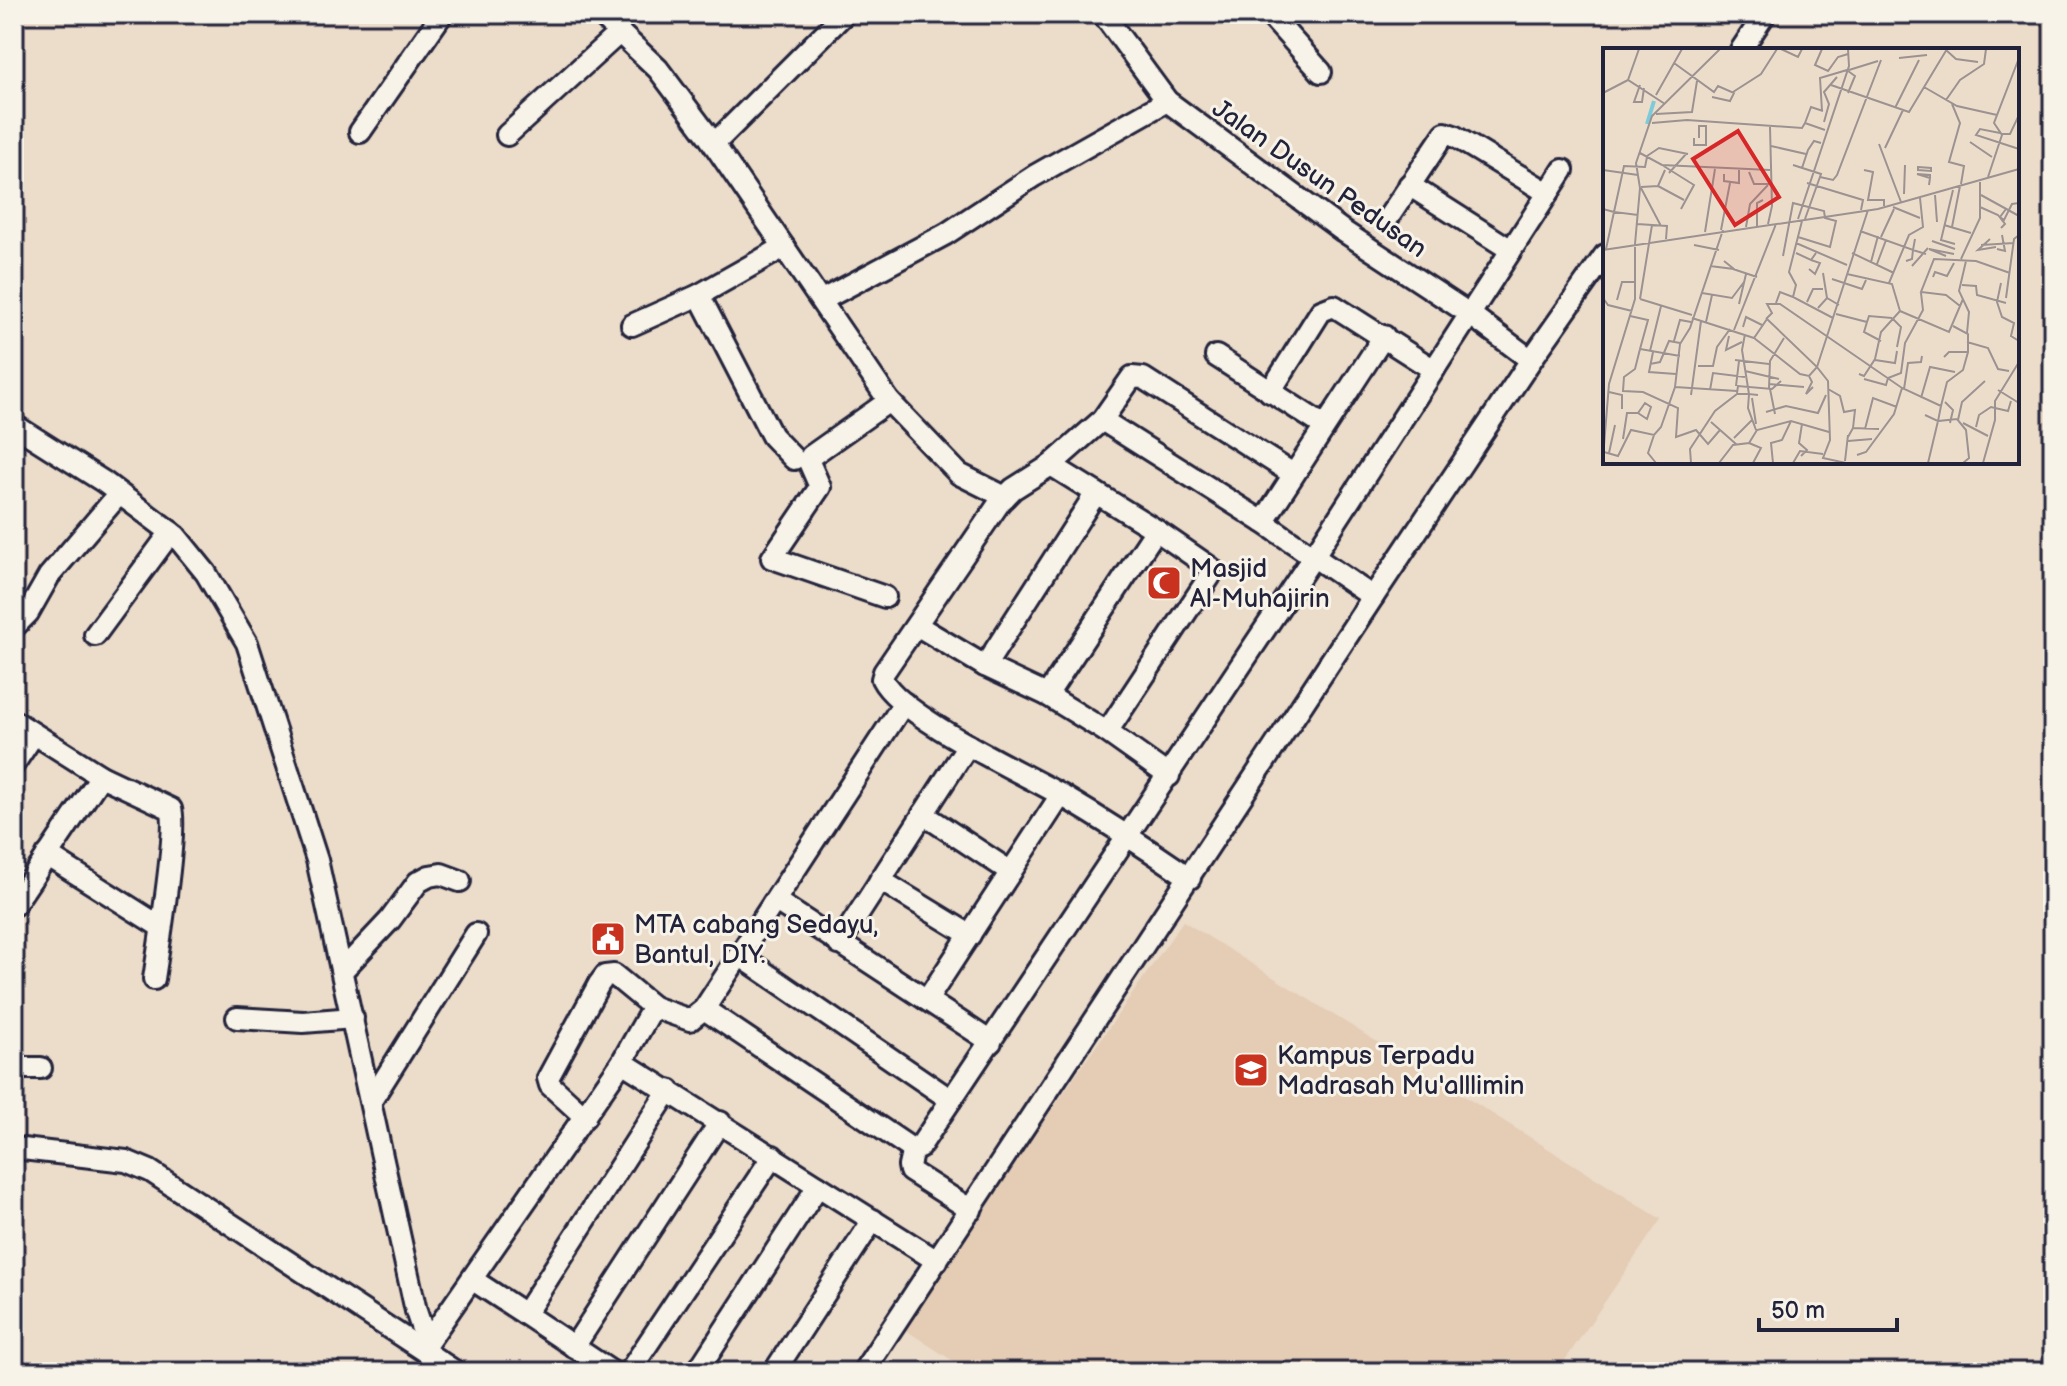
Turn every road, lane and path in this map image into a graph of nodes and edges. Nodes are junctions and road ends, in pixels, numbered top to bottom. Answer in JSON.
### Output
{"nodes":[{"id":1,"x":442,"y":14,"type":"edge"},
{"id":2,"x":600,"y":14,"type":"edge"},
{"id":3,"x":1103,"y":14,"type":"edge"},
{"id":4,"x":1269,"y":14,"type":"edge"},
{"id":5,"x":1765,"y":14,"type":"edge"},
{"id":6,"x":839,"y":16,"type":"edge"},
{"id":7,"x":620,"y":32,"type":"junction"},
{"id":8,"x":1742,"y":48,"type":"edge"},
{"id":9,"x":1321,"y":72,"type":"dead end"},
{"id":10,"x":1167,"y":101,"type":"junction"},
{"id":11,"x":360,"y":132,"type":"dead end"},
{"id":12,"x":507,"y":135,"type":"dead end"},
{"id":13,"x":714,"y":144,"type":"junction"},
{"id":14,"x":1563,"y":170,"type":"dead end"},
{"id":15,"x":1409,"y":185,"type":"junction"},
{"id":16,"x":1548,"y":193,"type":"junction"},
{"id":17,"x":1388,"y":218,"type":"dead end"},
{"id":18,"x":784,"y":247,"type":"junction"},
{"id":19,"x":1511,"y":250,"type":"junction"},
{"id":20,"x":1603,"y":258,"type":"edge"},
{"id":21,"x":699,"y":295,"type":"junction"},
{"id":22,"x":822,"y":300,"type":"junction"},
{"id":23,"x":1471,"y":315,"type":"junction"},
{"id":24,"x":632,"y":325,"type":"dead end"},
{"id":25,"x":1384,"y":336,"type":"junction"},
{"id":26,"x":1216,"y":356,"type":"dead end"},
{"id":27,"x":1531,"y":360,"type":"junction"},
{"id":28,"x":1434,"y":370,"type":"junction"},
{"id":29,"x":1270,"y":392,"type":"junction"},
{"id":30,"x":889,"y":401,"type":"junction"},
{"id":31,"x":1102,"y":420,"type":"junction"},
{"id":32,"x":14,"y":425,"type":"edge"},
{"id":33,"x":1324,"y":426,"type":"junction"},
{"id":34,"x":794,"y":459,"type":"dead end"},
{"id":35,"x":1051,"y":465,"type":"junction"},
{"id":36,"x":1293,"y":474,"type":"junction"},
{"id":37,"x":1096,"y":493,"type":"junction"},
{"id":38,"x":119,"y":494,"type":"junction"},
{"id":39,"x":1005,"y":497,"type":"junction"},
{"id":40,"x":1263,"y":522,"type":"junction"},
{"id":41,"x":1156,"y":530,"type":"junction"},
{"id":42,"x":171,"y":532,"type":"junction"},
{"id":43,"x":1313,"y":557,"type":"junction"},
{"id":44,"x":885,"y":597,"type":"dead end"},
{"id":45,"x":1373,"y":597,"type":"junction"},
{"id":46,"x":918,"y":626,"type":"junction"},
{"id":47,"x":14,"y":627,"type":"edge"},
{"id":48,"x":95,"y":635,"type":"dead end"},
{"id":49,"x":985,"y":666,"type":"junction"},
{"id":50,"x":1047,"y":695,"type":"junction"},
{"id":51,"x":904,"y":703,"type":"junction"},
{"id":52,"x":14,"y":721,"type":"edge"},
{"id":53,"x":1107,"y":732,"type":"junction"},
{"id":54,"x":34,"y":734,"type":"junction"},
{"id":55,"x":968,"y":745,"type":"junction"},
{"id":56,"x":14,"y":764,"type":"edge"},
{"id":57,"x":101,"y":776,"type":"junction"},
{"id":58,"x":1169,"y":776,"type":"junction"},
{"id":59,"x":1061,"y":795,"type":"junction"},
{"id":60,"x":923,"y":814,"type":"junction"},
{"id":61,"x":1128,"y":837,"type":"junction"},
{"id":62,"x":47,"y":855,"type":"junction"},
{"id":63,"x":1011,"y":872,"type":"junction"},
{"id":64,"x":1190,"y":878,"type":"junction"},
{"id":65,"x":880,"y":880,"type":"junction"},
{"id":66,"x":460,"y":881,"type":"dead end"},
{"id":67,"x":776,"y":901,"type":"junction"},
{"id":68,"x":14,"y":905,"type":"edge"},
{"id":69,"x":161,"y":927,"type":"junction"},
{"id":70,"x":476,"y":934,"type":"dead end"},
{"id":71,"x":970,"y":935,"type":"junction"},
{"id":72,"x":839,"y":944,"type":"junction"},
{"id":73,"x":739,"y":955,"type":"junction"},
{"id":74,"x":342,"y":971,"type":"junction"},
{"id":75,"x":154,"y":979,"type":"dead end"},
{"id":76,"x":927,"y":1000,"type":"junction"},
{"id":77,"x":653,"y":1007,"type":"junction"},
{"id":78,"x":704,"y":1009,"type":"junction"},
{"id":79,"x":237,"y":1018,"type":"dead end"},
{"id":80,"x":353,"y":1018,"type":"junction"},
{"id":81,"x":991,"y":1042,"type":"junction"},
{"id":82,"x":622,"y":1062,"type":"junction"},
{"id":83,"x":14,"y":1068,"type":"edge"},
{"id":84,"x":41,"y":1068,"type":"dead end"},
{"id":85,"x":669,"y":1090,"type":"junction"},
{"id":86,"x":951,"y":1100,"type":"junction"},
{"id":87,"x":371,"y":1101,"type":"junction"},
{"id":88,"x":585,"y":1117,"type":"junction"},
{"id":89,"x":720,"y":1122,"type":"junction"},
{"id":90,"x":14,"y":1148,"type":"edge"},
{"id":91,"x":913,"y":1149,"type":"junction"},
{"id":92,"x":773,"y":1156,"type":"junction"},
{"id":93,"x":818,"y":1186,"type":"junction"},
{"id":94,"x":971,"y":1210,"type":"junction"},
{"id":95,"x":873,"y":1220,"type":"junction"},
{"id":96,"x":937,"y":1261,"type":"junction"},
{"id":97,"x":473,"y":1280,"type":"junction"},
{"id":98,"x":525,"y":1314,"type":"junction"},
{"id":99,"x":426,"y":1344,"type":"junction"},
{"id":100,"x":574,"y":1347,"type":"junction"},
{"id":101,"x":456,"y":1372,"type":"edge"},
{"id":102,"x":612,"y":1372,"type":"edge"},
{"id":103,"x":629,"y":1372,"type":"edge"},
{"id":104,"x":697,"y":1372,"type":"edge"},
{"id":105,"x":774,"y":1372,"type":"edge"},
{"id":106,"x":863,"y":1372,"type":"edge"}],
"edges":[{"from":1,"to":11,"type":"street"},
{"from":2,"to":7,"type":"street"},
{"from":3,"to":10,"type":"street","name":"Jalan Dusun Pedusan"},
{"from":4,"to":9,"type":"street"},
{"from":5,"to":8,"type":"street"},
{"from":6,"to":13,"type":"street"},
{"from":7,"to":12,"type":"street"},
{"from":7,"to":13,"type":"street"},
{"from":10,"to":22,"type":"street"},
{"from":10,"to":23,"type":"street","name":"Jalan Dusun Pedusan"},
{"from":13,"to":18,"type":"street"},
{"from":14,"to":16,"type":"street"},
{"from":15,"to":16,"type":"street"},
{"from":15,"to":17,"type":"street"},
{"from":15,"to":19,"type":"street"},
{"from":16,"to":19,"type":"street"},
{"from":18,"to":21,"type":"street"},
{"from":18,"to":22,"type":"street"},
{"from":19,"to":23,"type":"street"},
{"from":20,"to":27,"type":"street"},
{"from":21,"to":24,"type":"street"},
{"from":21,"to":34,"type":"street"},
{"from":22,"to":30,"type":"street"},
{"from":23,"to":27,"type":"street","name":"Jalan Dusun Pedusan"},
{"from":23,"to":28,"type":"street"},
{"from":25,"to":28,"type":"street"},
{"from":25,"to":29,"type":"street"},
{"from":25,"to":33,"type":"street"},
{"from":26,"to":29,"type":"street"},
{"from":27,"to":45,"type":"street"},
{"from":28,"to":43,"type":"street"},
{"from":29,"to":33,"type":"street"},
{"from":30,"to":39,"type":"street"},
{"from":30,"to":44,"type":"street"},
{"from":31,"to":35,"type":"street"},
{"from":31,"to":36,"type":"street"},
{"from":31,"to":40,"type":"street"},
{"from":32,"to":38,"type":"street"},
{"from":33,"to":36,"type":"street"},
{"from":35,"to":37,"type":"street"},
{"from":35,"to":39,"type":"street"},
{"from":36,"to":40,"type":"street"},
{"from":37,"to":41,"type":"street"},
{"from":37,"to":49,"type":"street"},
{"from":38,"to":42,"type":"street"},
{"from":38,"to":47,"type":"street"},
{"from":39,"to":46,"type":"street"},
{"from":40,"to":43,"type":"street"},
{"from":41,"to":50,"type":"street"},
{"from":41,"to":53,"type":"street"},
{"from":42,"to":48,"type":"street"},
{"from":42,"to":74,"type":"street"},
{"from":43,"to":45,"type":"street"},
{"from":43,"to":58,"type":"street"},
{"from":45,"to":64,"type":"street"},
{"from":46,"to":49,"type":"street"},
{"from":46,"to":51,"type":"street"},
{"from":49,"to":50,"type":"street"},
{"from":50,"to":53,"type":"street"},
{"from":51,"to":55,"type":"street"},
{"from":51,"to":67,"type":"street"},
{"from":52,"to":54,"type":"street"},
{"from":53,"to":58,"type":"street"},
{"from":54,"to":56,"type":"street"},
{"from":54,"to":57,"type":"street"},
{"from":55,"to":59,"type":"street"},
{"from":55,"to":60,"type":"street"},
{"from":57,"to":62,"type":"street"},
{"from":57,"to":69,"type":"street"},
{"from":58,"to":61,"type":"street"},
{"from":59,"to":61,"type":"street"},
{"from":59,"to":63,"type":"street"},
{"from":60,"to":63,"type":"street"},
{"from":60,"to":65,"type":"street"},
{"from":61,"to":64,"type":"street"},
{"from":61,"to":81,"type":"street"},
{"from":62,"to":68,"type":"street"},
{"from":62,"to":69,"type":"street"},
{"from":63,"to":71,"type":"street"},
{"from":64,"to":94,"type":"street"},
{"from":65,"to":71,"type":"street"},
{"from":65,"to":72,"type":"street"},
{"from":66,"to":74,"type":"street"},
{"from":67,"to":72,"type":"street"},
{"from":67,"to":73,"type":"street"},
{"from":69,"to":75,"type":"street"},
{"from":70,"to":87,"type":"street"},
{"from":71,"to":76,"type":"street"},
{"from":72,"to":76,"type":"street"},
{"from":73,"to":78,"type":"street"},
{"from":73,"to":86,"type":"street"},
{"from":74,"to":80,"type":"street"},
{"from":76,"to":81,"type":"street"},
{"from":77,"to":78,"type":"street"},
{"from":77,"to":82,"type":"street"},
{"from":77,"to":88,"type":"street"},
{"from":78,"to":91,"type":"street"},
{"from":79,"to":80,"type":"street"},
{"from":80,"to":87,"type":"street"},
{"from":81,"to":86,"type":"street"},
{"from":82,"to":85,"type":"street"},
{"from":82,"to":88,"type":"street"},
{"from":83,"to":84,"type":"street"},
{"from":85,"to":89,"type":"street"},
{"from":85,"to":98,"type":"street"},
{"from":86,"to":91,"type":"street"},
{"from":87,"to":99,"type":"street"},
{"from":88,"to":97,"type":"street"},
{"from":89,"to":92,"type":"street"},
{"from":89,"to":100,"type":"street"},
{"from":90,"to":99,"type":"street"},
{"from":91,"to":94,"type":"street"},
{"from":92,"to":93,"type":"street"},
{"from":92,"to":103,"type":"street"},
{"from":93,"to":95,"type":"street"},
{"from":93,"to":104,"type":"street"},
{"from":94,"to":96,"type":"street"},
{"from":95,"to":96,"type":"street"},
{"from":95,"to":105,"type":"street"},
{"from":96,"to":106,"type":"street"},
{"from":97,"to":98,"type":"street"},
{"from":97,"to":99,"type":"street"},
{"from":98,"to":100,"type":"street"},
{"from":99,"to":101,"type":"street"},
{"from":100,"to":102,"type":"street"}]}
